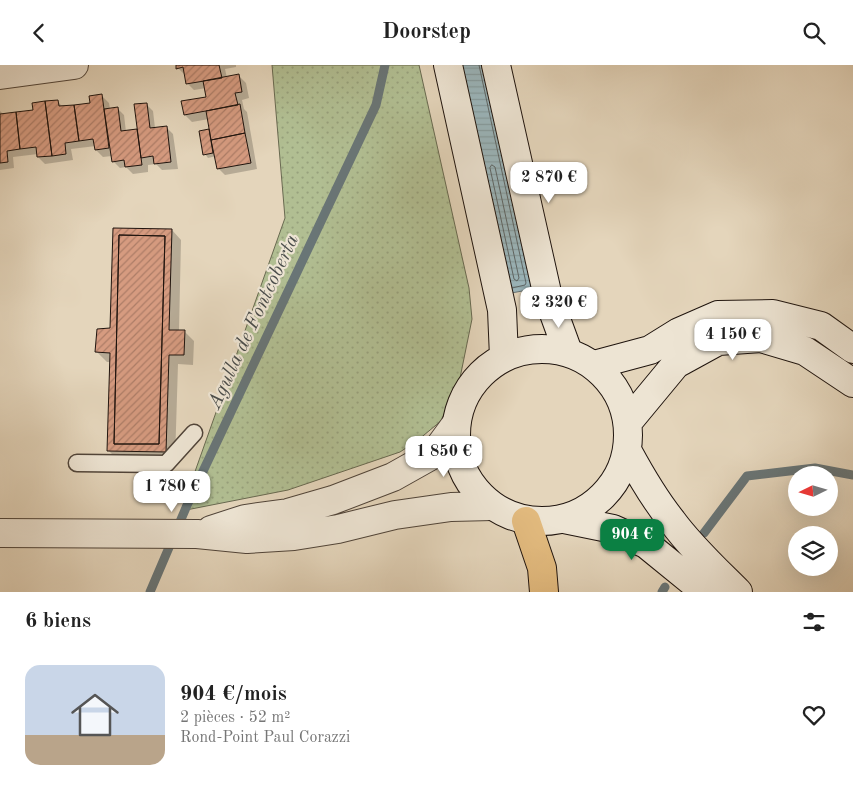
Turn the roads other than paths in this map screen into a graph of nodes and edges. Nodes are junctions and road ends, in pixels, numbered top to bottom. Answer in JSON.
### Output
{"nodes":[{"id":1,"x":74,"y":65,"type":"edge"},
{"id":2,"x":448,"y":65,"type":"edge"},
{"id":3,"x":496,"y":65,"type":"edge"},
{"id":4,"x":0,"y":75,"type":"edge"},
{"id":5,"x":853,"y":349,"type":"edge"},
{"id":6,"x":568,"y":352,"type":"junction"},
{"id":7,"x":504,"y":357,"type":"junction"},
{"id":8,"x":594,"y":365,"type":"junction"},
{"id":9,"x":853,"y":383,"type":"edge"},
{"id":10,"x":628,"y":422,"type":"junction"},
{"id":11,"x":456,"y":424,"type":"junction"},
{"id":12,"x":194,"y":433,"type":"dead end"},
{"id":13,"x":628,"y":452,"type":"junction"},
{"id":14,"x":77,"y":463,"type":"dead end"},
{"id":15,"x":492,"y":506,"type":"junction"},
{"id":16,"x":564,"y":519,"type":"junction"},
{"id":17,"x":526,"y":521,"type":"junction"},
{"id":18,"x":0,"y":533,"type":"edge"},
{"id":19,"x":197,"y":534,"type":"junction"},
{"id":20,"x":544,"y":592,"type":"edge"},
{"id":21,"x":705,"y":592,"type":"edge"},
{"id":22,"x":738,"y":592,"type":"edge"}],
"edges":[{"from":1,"to":4,"type":"street"},
{"from":2,"to":7,"type":"street"},
{"from":3,"to":6,"type":"street"},
{"from":5,"to":8,"type":"street"},
{"from":6,"to":7,"type":"street"},
{"from":6,"to":8,"type":"street"},
{"from":7,"to":11,"type":"street"},
{"from":8,"to":10,"type":"street"},
{"from":9,"to":10,"type":"street"},
{"from":10,"to":13,"type":"street"},
{"from":11,"to":15,"type":"street"},
{"from":11,"to":19,"type":"street"},
{"from":12,"to":14,"type":"lane"},
{"from":13,"to":16,"type":"street"},
{"from":13,"to":22,"type":"street"},
{"from":15,"to":17,"type":"street"},
{"from":15,"to":19,"type":"street"},
{"from":16,"to":17,"type":"street"},
{"from":16,"to":21,"type":"street"},
{"from":17,"to":20,"type":"main road"},
{"from":18,"to":19,"type":"street"}]}
